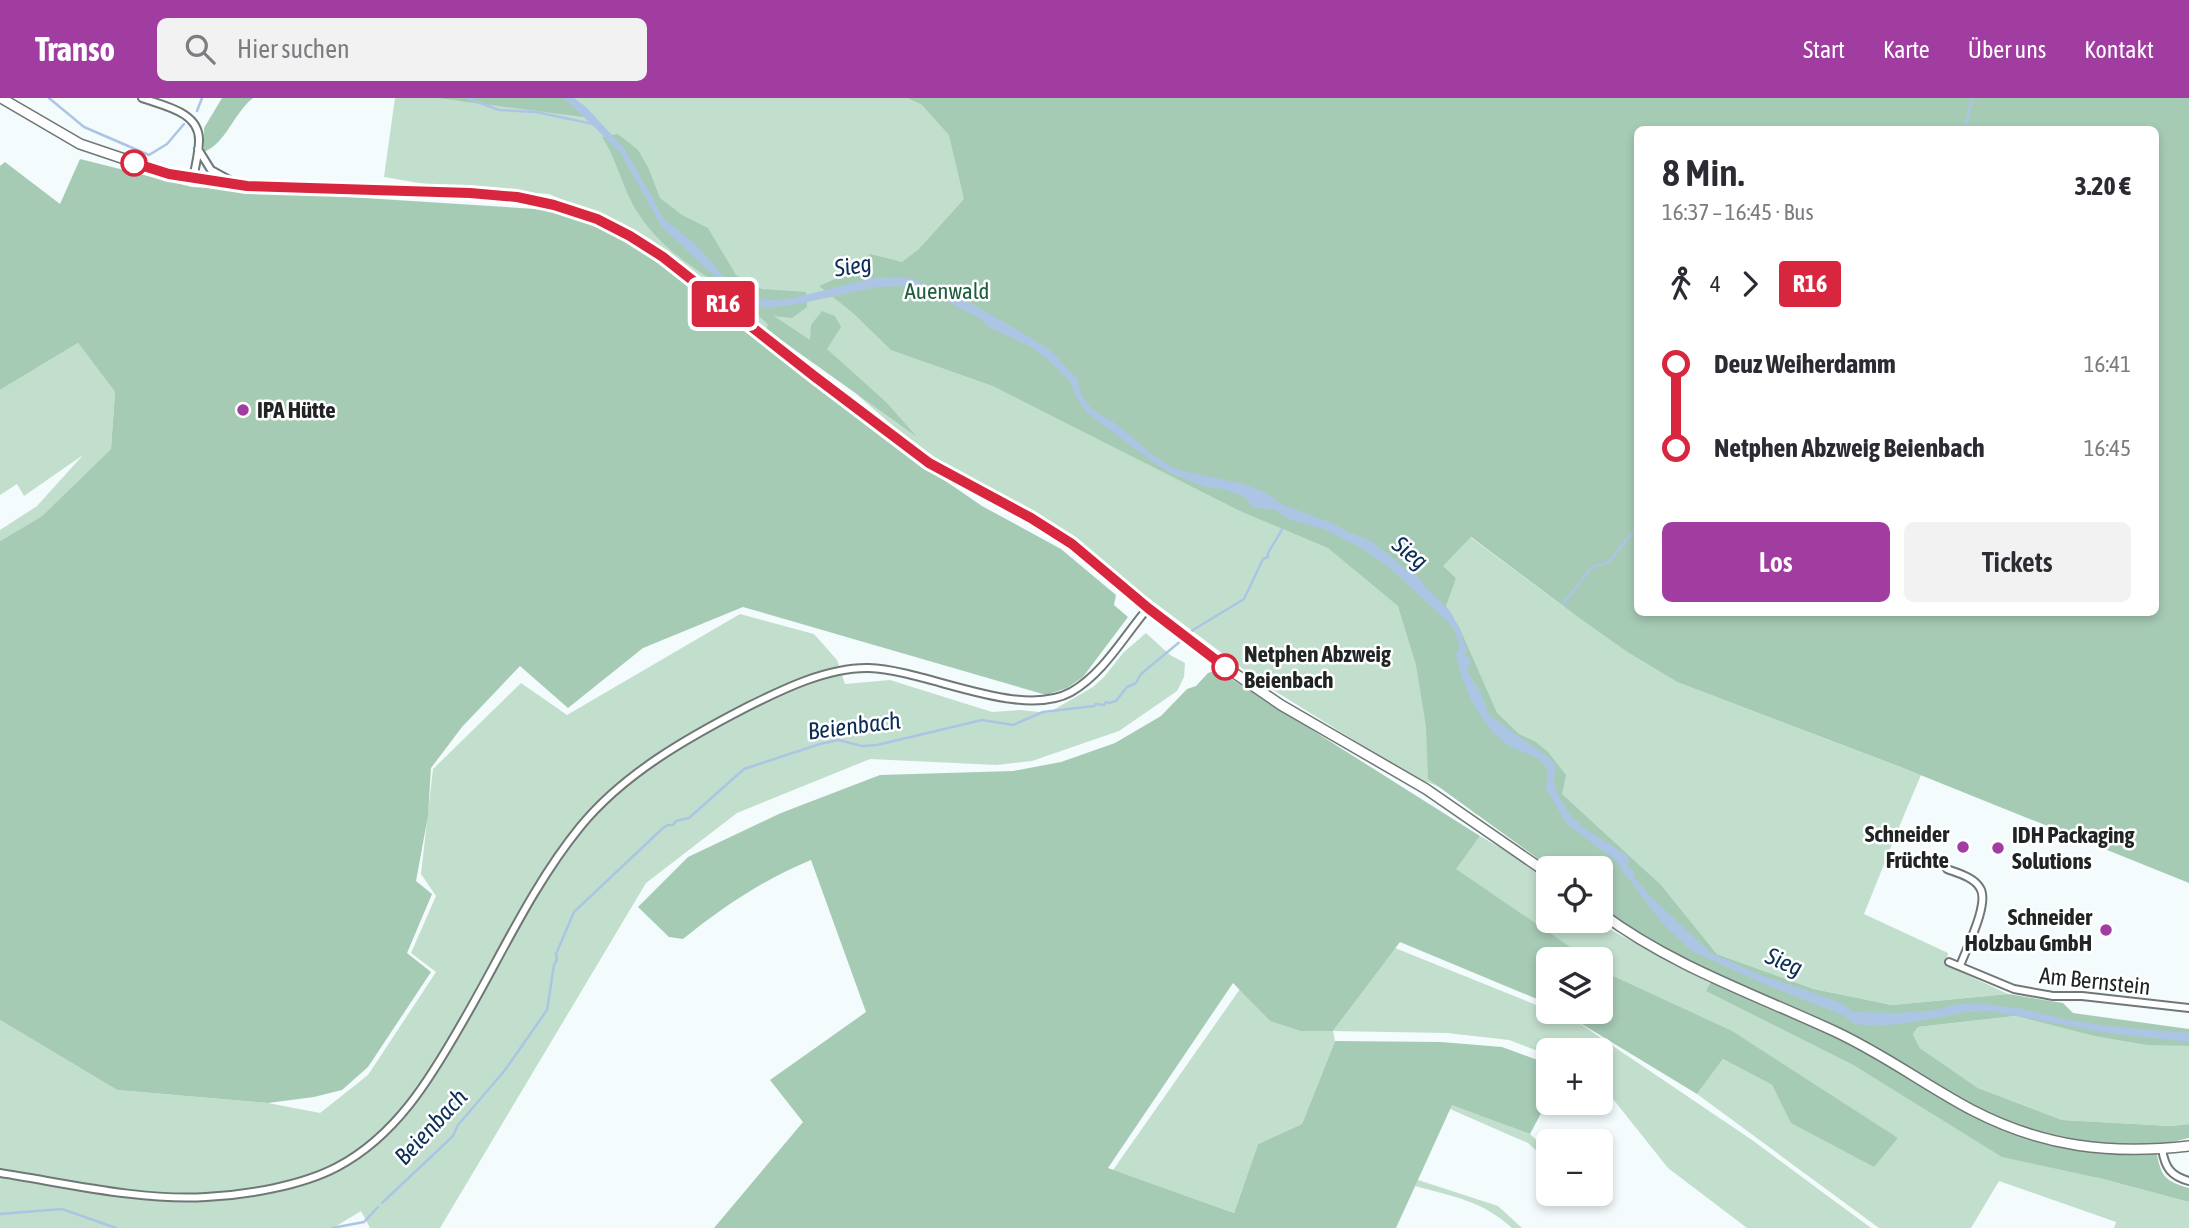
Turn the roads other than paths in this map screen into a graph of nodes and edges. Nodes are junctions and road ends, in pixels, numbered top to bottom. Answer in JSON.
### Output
{"nodes":[{"id":1,"x":1,"y":98,"type":"edge"},
{"id":2,"x":142,"y":98,"type":"edge"},
{"id":3,"x":198,"y":149,"type":"junction"},
{"id":4,"x":193,"y":179,"type":"junction"},
{"id":5,"x":239,"y":185,"type":"junction"},
{"id":6,"x":1148,"y":608,"type":"junction"},
{"id":7,"x":1536,"y":865,"type":"edge"},
{"id":8,"x":1947,"y":869,"type":"dead end"},
{"id":9,"x":1613,"y":921,"type":"edge"},
{"id":10,"x":1949,"y":962,"type":"dead end"},
{"id":11,"x":1960,"y":966,"type":"junction"},
{"id":12,"x":2189,"y":1008,"type":"edge"},
{"id":13,"x":2189,"y":1146,"type":"edge"},
{"id":14,"x":2162,"y":1149,"type":"junction"},
{"id":15,"x":0,"y":1172,"type":"edge"},
{"id":16,"x":2189,"y":1181,"type":"edge"}],
"edges":[{"from":1,"to":4,"type":"main road"},
{"from":2,"to":3,"type":"street"},
{"from":3,"to":4,"type":"street"},
{"from":3,"to":5,"type":"street"},
{"from":4,"to":5,"type":"main road"},
{"from":5,"to":6,"type":"main road"},
{"from":6,"to":7,"type":"main road"},
{"from":6,"to":15,"type":"street"},
{"from":8,"to":11,"type":"street"},
{"from":9,"to":14,"type":"main road"},
{"from":10,"to":11,"type":"street","name":"Am Bernstein"},
{"from":11,"to":12,"type":"street","name":"Am Bernstein"},
{"from":13,"to":14,"type":"main road"},
{"from":14,"to":16,"type":"street"}]}
